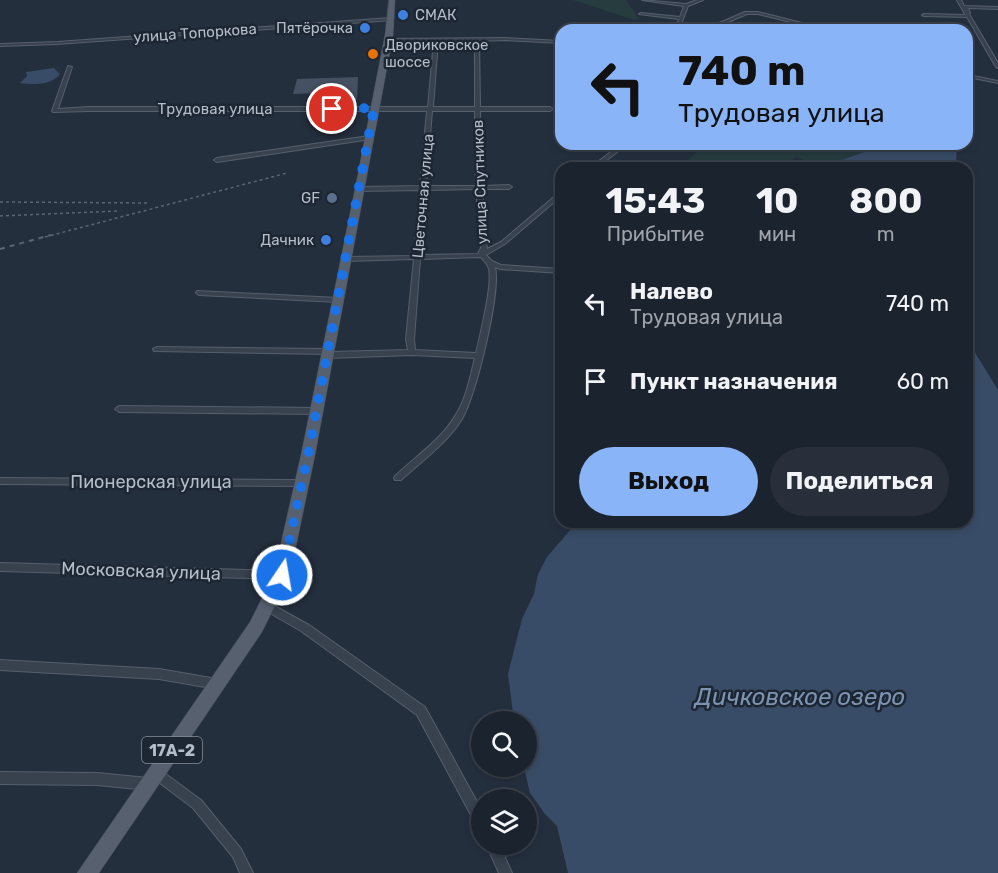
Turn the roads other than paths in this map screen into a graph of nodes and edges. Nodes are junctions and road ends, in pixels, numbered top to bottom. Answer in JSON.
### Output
{"nodes":[{"id":1,"x":392,"y":0,"type":"edge"},
{"id":2,"x":644,"y":0,"type":"edge"},
{"id":3,"x":701,"y":0,"type":"edge"},
{"id":4,"x":959,"y":0,"type":"edge"},
{"id":5,"x":688,"y":4,"type":"junction"},
{"id":6,"x":998,"y":8,"type":"edge"},
{"id":7,"x":641,"y":14,"type":"dead end"},
{"id":8,"x":967,"y":14,"type":"junction"},
{"id":9,"x":924,"y":15,"type":"dead end"},
{"id":10,"x":681,"y":18,"type":"junction"},
{"id":11,"x":391,"y":20,"type":"junction"},
{"id":12,"x":678,"y":24,"type":"edge"},
{"id":13,"x":719,"y":24,"type":"edge"},
{"id":14,"x":803,"y":24,"type":"edge"},
{"id":15,"x":973,"y":24,"type":"edge"},
{"id":16,"x":973,"y":24,"type":"edge"},
{"id":17,"x":387,"y":40,"type":"junction"},
{"id":18,"x":436,"y":40,"type":"junction"},
{"id":19,"x":477,"y":40,"type":"junction"},
{"id":20,"x":555,"y":42,"type":"edge"},
{"id":21,"x":0,"y":45,"type":"edge"},
{"id":22,"x":69,"y":67,"type":"dead end"},
{"id":23,"x":998,"y":67,"type":"edge"},
{"id":24,"x":973,"y":77,"type":"edge"},
{"id":25,"x":998,"y":82,"type":"edge"},
{"id":26,"x":374,"y":108,"type":"junction"},
{"id":27,"x":431,"y":108,"type":"junction"},
{"id":28,"x":478,"y":108,"type":"junction"},
{"id":29,"x":550,"y":109,"type":"dead end"},
{"id":30,"x":369,"y":138,"type":"junction"},
{"id":31,"x":616,"y":150,"type":"edge"},
{"id":32,"x":217,"y":160,"type":"dead end"},
{"id":33,"x":601,"y":162,"type":"edge"},
{"id":34,"x":422,"y":187,"type":"junction"},
{"id":35,"x":479,"y":187,"type":"junction"},
{"id":36,"x":509,"y":187,"type":"dead end"},
{"id":37,"x":360,"y":189,"type":"junction"},
{"id":38,"x":555,"y":198,"type":"edge"},
{"id":39,"x":482,"y":254,"type":"junction"},
{"id":40,"x":417,"y":258,"type":"junction"},
{"id":41,"x":346,"y":259,"type":"junction"},
{"id":42,"x":490,"y":263,"type":"junction"},
{"id":43,"x":555,"y":271,"type":"edge"},
{"id":44,"x":199,"y":293,"type":"dead end"},
{"id":45,"x":338,"y":300,"type":"junction"},
{"id":46,"x":157,"y":349,"type":"dead end"},
{"id":47,"x":412,"y":352,"type":"junction"},
{"id":48,"x":328,"y":353,"type":"junction"},
{"id":49,"x":478,"y":356,"type":"junction"},
{"id":50,"x":119,"y":409,"type":"dead end"},
{"id":51,"x":317,"y":411,"type":"junction"},
{"id":52,"x":398,"y":478,"type":"dead end"},
{"id":53,"x":0,"y":481,"type":"edge"},
{"id":54,"x":302,"y":483,"type":"junction"},
{"id":55,"x":0,"y":567,"type":"edge"},
{"id":56,"x":282,"y":575,"type":"junction"},
{"id":57,"x":267,"y":606,"type":"junction"},
{"id":58,"x":0,"y":665,"type":"edge"},
{"id":59,"x":217,"y":684,"type":"junction"},
{"id":60,"x":0,"y":778,"type":"edge"},
{"id":61,"x":152,"y":779,"type":"junction"},
{"id":62,"x":471,"y":804,"type":"edge"},
{"id":63,"x":497,"y":855,"type":"edge"},
{"id":64,"x":87,"y":873,"type":"edge"},
{"id":65,"x":247,"y":873,"type":"edge"},
{"id":66,"x":506,"y":873,"type":"edge"}],
"edges":[{"from":1,"to":11,"type":"main road"},
{"from":2,"to":5,"type":"street"},
{"from":3,"to":5,"type":"street"},
{"from":4,"to":8,"type":"street"},
{"from":5,"to":10,"type":"street"},
{"from":6,"to":8,"type":"street"},
{"from":7,"to":10,"type":"street"},
{"from":8,"to":9,"type":"street"},
{"from":8,"to":16,"type":"street"},
{"from":10,"to":12,"type":"street"},
{"from":11,"to":17,"type":"main road"},
{"from":11,"to":21,"type":"street","name":"улица Топоркова"},
{"from":13,"to":14,"type":"street"},
{"from":15,"to":23,"type":"street"},
{"from":17,"to":18,"type":"street"},
{"from":17,"to":26,"type":"main road","number":"17А-2"},
{"from":18,"to":19,"type":"street"},
{"from":18,"to":27,"type":"street","name":"Цветочная улица"},
{"from":19,"to":20,"type":"street"},
{"from":19,"to":28,"type":"street","name":"улица Спутников"},
{"from":22,"to":26,"type":"street","name":"Трудовая улица"},
{"from":24,"to":25,"type":"street"},
{"from":26,"to":27,"type":"street","name":"Трудовая улица"},
{"from":26,"to":30,"type":"main road","number":"17А-2"},
{"from":27,"to":28,"type":"street","name":"Трудовая улица"},
{"from":27,"to":34,"type":"street","name":"Цветочная улица"},
{"from":28,"to":29,"type":"street","name":"Трудовая улица"},
{"from":28,"to":35,"type":"street","name":"улица Спутников"},
{"from":30,"to":32,"type":"street"},
{"from":30,"to":37,"type":"main road","number":"17А-2"},
{"from":31,"to":33,"type":"street"},
{"from":34,"to":35,"type":"street"},
{"from":34,"to":37,"type":"street"},
{"from":34,"to":40,"type":"street","name":"Цветочная улица"},
{"from":35,"to":36,"type":"street"},
{"from":35,"to":39,"type":"street","name":"улица Спутников"},
{"from":37,"to":41,"type":"main road","number":"17А-2"},
{"from":38,"to":39,"type":"street"},
{"from":39,"to":40,"type":"street"},
{"from":39,"to":42,"type":"street","name":"улица Спутников"},
{"from":40,"to":41,"type":"street"},
{"from":40,"to":47,"type":"street","name":"Цветочная улица"},
{"from":41,"to":45,"type":"main road","number":"17А-2"},
{"from":42,"to":43,"type":"street"},
{"from":42,"to":49,"type":"street","name":"улица Спутников"},
{"from":44,"to":45,"type":"street"},
{"from":45,"to":48,"type":"main road","number":"17А-2"},
{"from":46,"to":48,"type":"street"},
{"from":47,"to":48,"type":"street"},
{"from":47,"to":49,"type":"street"},
{"from":48,"to":51,"type":"main road","number":"17А-2"},
{"from":49,"to":52,"type":"street","name":"улица Спутников"},
{"from":50,"to":51,"type":"street"},
{"from":51,"to":54,"type":"main road","number":"17А-2"},
{"from":53,"to":54,"type":"street","name":"Пионерская улица"},
{"from":54,"to":56,"type":"main road","number":"17А-2"},
{"from":55,"to":56,"type":"street","name":"Московская улица"},
{"from":56,"to":57,"type":"main road","number":"17А-2"},
{"from":57,"to":59,"type":"main road","number":"17А-2"},
{"from":57,"to":62,"type":"street"},
{"from":58,"to":59,"type":"street"},
{"from":59,"to":61,"type":"main road","number":"17А-2"},
{"from":60,"to":61,"type":"street"},
{"from":61,"to":64,"type":"main road","number":"17А-2"},
{"from":61,"to":65,"type":"street"},
{"from":63,"to":66,"type":"street"}]}
